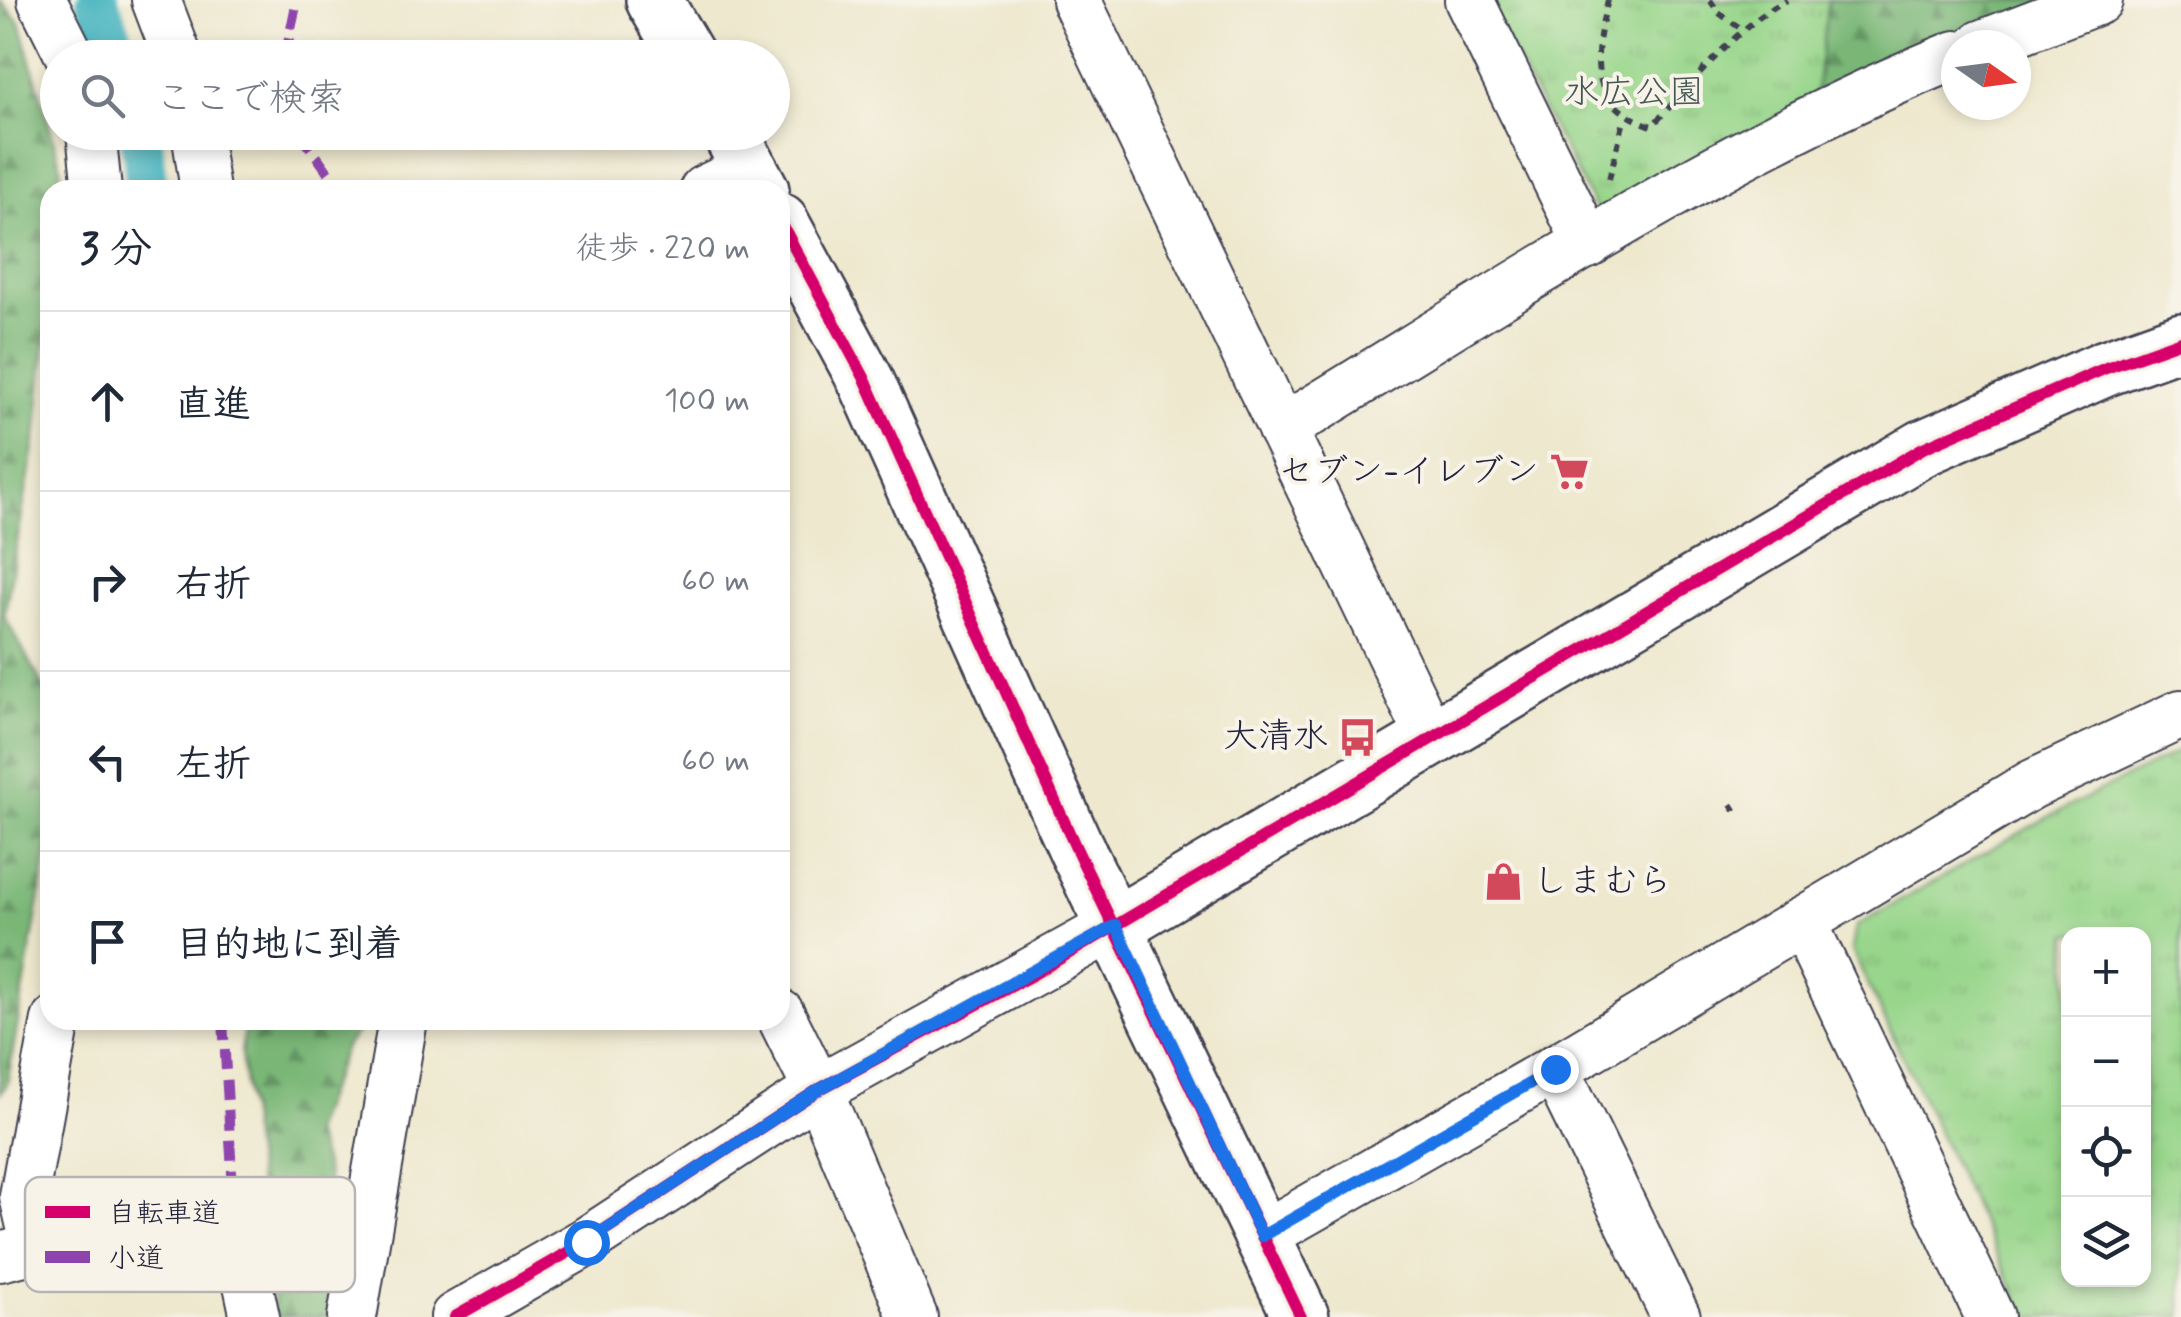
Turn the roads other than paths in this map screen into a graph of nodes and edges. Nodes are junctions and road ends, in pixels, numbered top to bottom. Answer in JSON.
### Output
{"nodes":[{"id":1,"x":42,"y":0,"type":"edge"},
{"id":2,"x":156,"y":0,"type":"edge"},
{"id":3,"x":654,"y":0,"type":"edge"},
{"id":4,"x":1076,"y":0,"type":"edge"},
{"id":5,"x":1468,"y":0,"type":"edge"},
{"id":6,"x":2098,"y":0,"type":"edge"},
{"id":7,"x":2019,"y":30,"type":"edge"},
{"id":8,"x":61,"y":40,"type":"edge"},
{"id":9,"x":171,"y":40,"type":"edge"},
{"id":10,"x":677,"y":40,"type":"edge"},
{"id":11,"x":1941,"y":61,"type":"edge"},
{"id":12,"x":93,"y":150,"type":"edge"},
{"id":13,"x":199,"y":150,"type":"edge"},
{"id":14,"x":96,"y":180,"type":"edge"},
{"id":15,"x":203,"y":180,"type":"edge"},
{"id":16,"x":790,"y":239,"type":"edge"},
{"id":17,"x":1588,"y":244,"type":"junction"},
{"id":18,"x":2181,"y":341,"type":"edge"},
{"id":19,"x":1282,"y":429,"type":"junction"},
{"id":20,"x":2181,"y":714,"type":"edge"},
{"id":21,"x":1432,"y":740,"type":"junction"},
{"id":22,"x":1802,"y":921,"type":"junction"},
{"id":23,"x":1116,"y":925,"type":"junction"},
{"id":24,"x":54,"y":1030,"type":"edge"},
{"id":25,"x":401,"y":1030,"type":"edge"},
{"id":26,"x":788,"y":1030,"type":"edge"},
{"id":27,"x":1555,"y":1069,"type":"junction"},
{"id":28,"x":818,"y":1090,"type":"junction"},
{"id":29,"x":27,"y":1177,"type":"edge"},
{"id":30,"x":25,"y":1190,"type":"edge"},
{"id":31,"x":1262,"y":1236,"type":"junction"},
{"id":32,"x":18,"y":1253,"type":"edge"},
{"id":33,"x":249,"y":1292,"type":"edge"},
{"id":34,"x":254,"y":1317,"type":"edge"},
{"id":35,"x":352,"y":1317,"type":"edge"},
{"id":36,"x":455,"y":1317,"type":"edge"},
{"id":37,"x":913,"y":1317,"type":"edge"},
{"id":38,"x":1301,"y":1317,"type":"edge"},
{"id":39,"x":1676,"y":1317,"type":"edge"},
{"id":40,"x":1990,"y":1317,"type":"edge"}],
"edges":[{"from":1,"to":8,"type":"street"},
{"from":2,"to":9,"type":"street"},
{"from":3,"to":10,"type":"street"},
{"from":4,"to":19,"type":"street"},
{"from":5,"to":17,"type":"street"},
{"from":6,"to":7,"type":"street"},
{"from":11,"to":17,"type":"street"},
{"from":12,"to":14,"type":"street"},
{"from":13,"to":15,"type":"street"},
{"from":16,"to":23,"type":"street"},
{"from":17,"to":19,"type":"street"},
{"from":18,"to":21,"type":"street"},
{"from":19,"to":21,"type":"street"},
{"from":20,"to":22,"type":"street"},
{"from":21,"to":23,"type":"street"},
{"from":22,"to":27,"type":"street"},
{"from":22,"to":40,"type":"street"},
{"from":23,"to":28,"type":"street"},
{"from":23,"to":31,"type":"street"},
{"from":24,"to":29,"type":"street"},
{"from":25,"to":35,"type":"street"},
{"from":26,"to":28,"type":"street"},
{"from":27,"to":31,"type":"street"},
{"from":27,"to":39,"type":"street"},
{"from":28,"to":36,"type":"street"},
{"from":28,"to":37,"type":"street"},
{"from":30,"to":32,"type":"street"},
{"from":31,"to":38,"type":"street"},
{"from":33,"to":34,"type":"street"}]}
